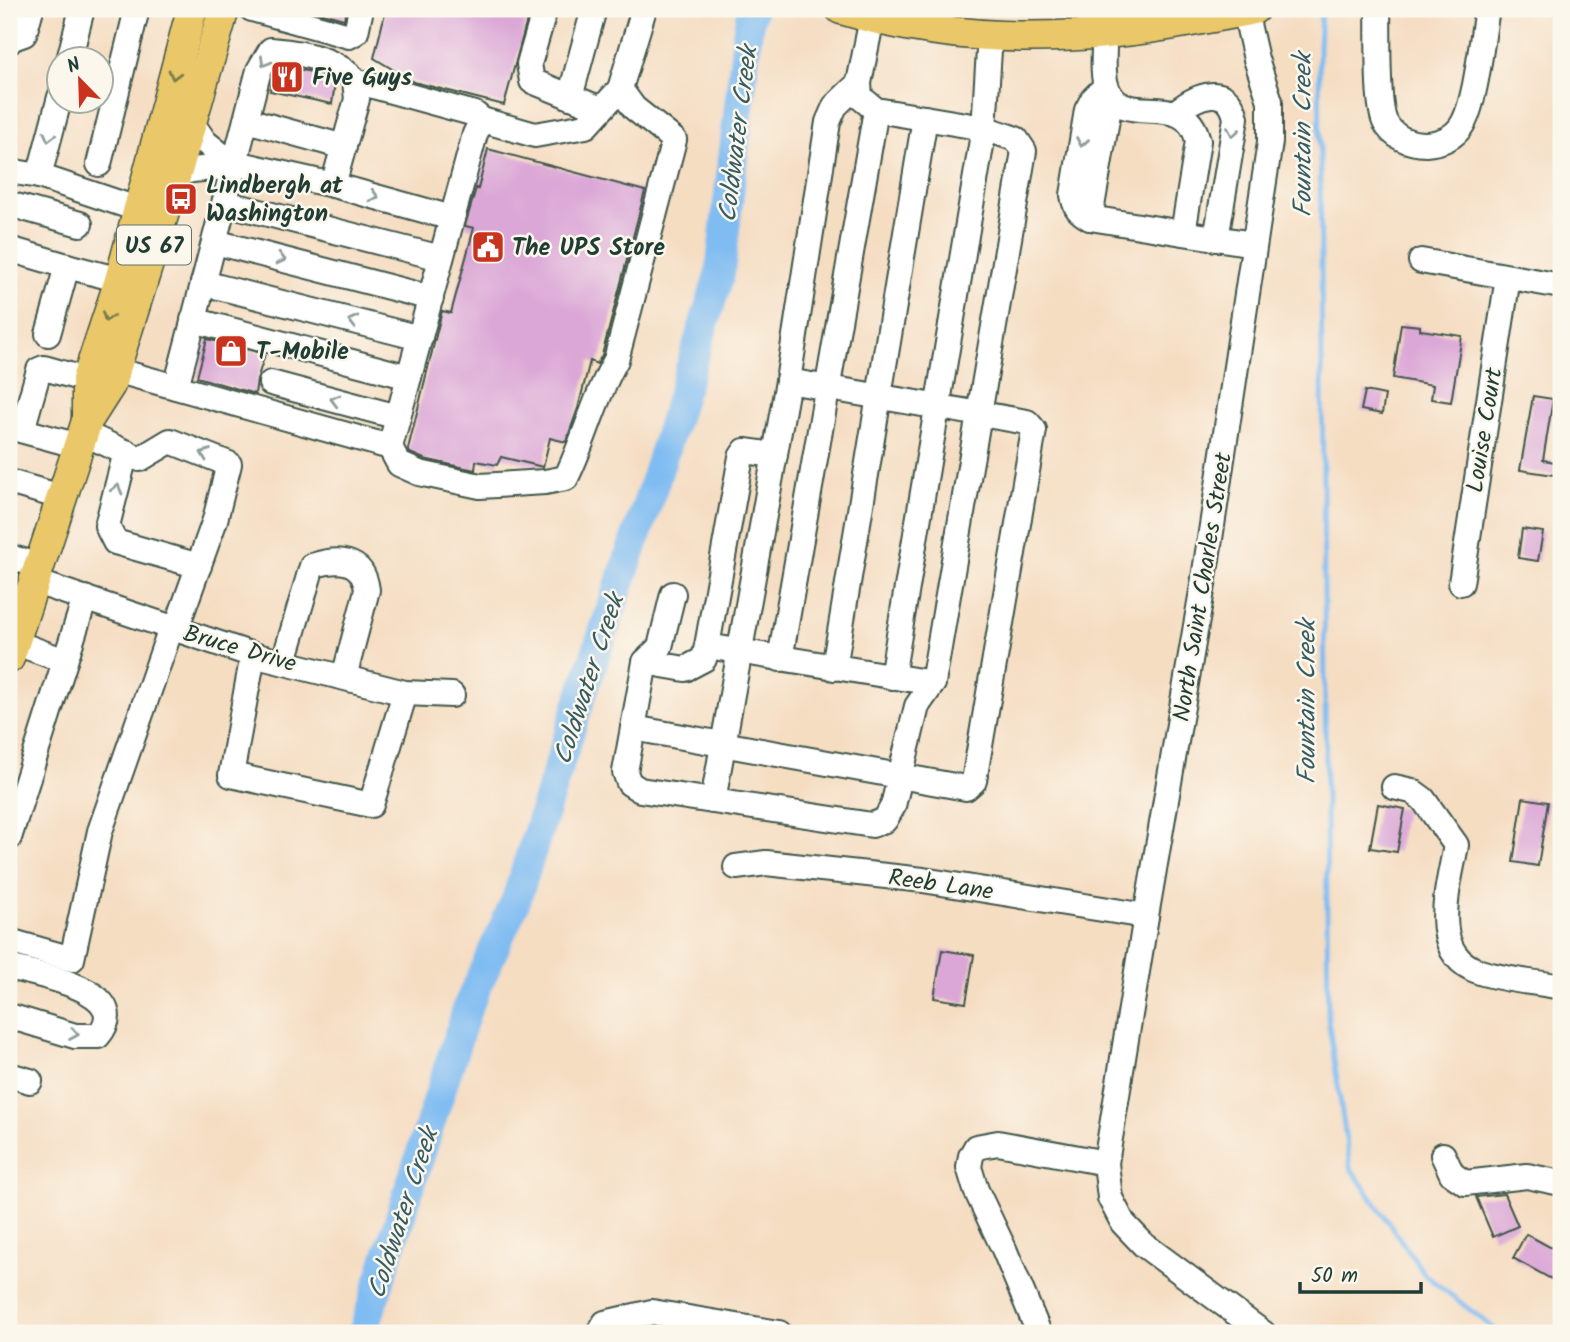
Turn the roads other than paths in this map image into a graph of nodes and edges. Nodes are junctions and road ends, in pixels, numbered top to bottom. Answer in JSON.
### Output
{"nodes":[{"id":1,"x":32,"y":9,"type":"edge"},
{"id":2,"x":82,"y":9,"type":"edge"},
{"id":3,"x":137,"y":9,"type":"edge"},
{"id":4,"x":192,"y":9,"type":"edge"},
{"id":5,"x":224,"y":9,"type":"edge"},
{"id":6,"x":545,"y":9,"type":"edge"},
{"id":7,"x":594,"y":9,"type":"edge"},
{"id":8,"x":643,"y":9,"type":"edge"},
{"id":9,"x":841,"y":9,"type":"edge"},
{"id":10,"x":1378,"y":9,"type":"edge"},
{"id":11,"x":1487,"y":9,"type":"edge"},
{"id":12,"x":260,"y":10,"type":"edge"},
{"id":13,"x":1249,"y":10,"type":"edge"},
{"id":14,"x":872,"y":18,"type":"junction"},
{"id":15,"x":358,"y":20,"type":"edge"},
{"id":16,"x":1104,"y":33,"type":"junction"},
{"id":17,"x":990,"y":35,"type":"junction"},
{"id":18,"x":9,"y":42,"type":"edge"},
{"id":19,"x":73,"y":46,"type":"edge"},
{"id":20,"x":353,"y":78,"type":"junction"},
{"id":21,"x":859,"y":83,"type":"junction"},
{"id":22,"x":620,"y":89,"type":"junction"},
{"id":23,"x":1112,"y":95,"type":"junction"},
{"id":24,"x":570,"y":97,"type":"junction"},
{"id":25,"x":601,"y":109,"type":"junction"},
{"id":26,"x":876,"y":110,"type":"junction"},
{"id":27,"x":1176,"y":113,"type":"junction"},
{"id":28,"x":55,"y":116,"type":"edge"},
{"id":29,"x":925,"y":118,"type":"junction"},
{"id":30,"x":247,"y":120,"type":"junction"},
{"id":31,"x":482,"y":120,"type":"junction"},
{"id":32,"x":191,"y":122,"type":"junction"},
{"id":33,"x":984,"y":128,"type":"junction"},
{"id":34,"x":344,"y":147,"type":"junction"},
{"id":35,"x":99,"y":164,"type":"dead end"},
{"id":36,"x":235,"y":165,"type":"junction"},
{"id":37,"x":9,"y":170,"type":"edge"},
{"id":38,"x":176,"y":174,"type":"junction"},
{"id":39,"x":39,"y":176,"type":"junction"},
{"id":40,"x":333,"y":185,"type":"junction"},
{"id":41,"x":225,"y":203,"type":"junction"},
{"id":42,"x":9,"y":204,"type":"edge"},
{"id":43,"x":139,"y":210,"type":"junction"},
{"id":44,"x":1087,"y":214,"type":"junction"},
{"id":45,"x":453,"y":218,"type":"junction"},
{"id":46,"x":80,"y":224,"type":"dead end"},
{"id":47,"x":1183,"y":233,"type":"junction"},
{"id":48,"x":1216,"y":239,"type":"junction"},
{"id":49,"x":215,"y":242,"type":"junction"},
{"id":50,"x":1254,"y":244,"type":"junction"},
{"id":51,"x":9,"y":249,"type":"edge"},
{"id":52,"x":442,"y":258,"type":"junction"},
{"id":53,"x":1421,"y":261,"type":"dead end"},
{"id":54,"x":67,"y":266,"type":"junction"},
{"id":55,"x":1508,"y":276,"type":"junction"},
{"id":56,"x":120,"y":281,"type":"junction"},
{"id":57,"x":203,"y":283,"type":"junction"},
{"id":58,"x":1561,"y":286,"type":"edge"},
{"id":59,"x":431,"y":298,"type":"junction"},
{"id":60,"x":193,"y":320,"type":"junction"},
{"id":61,"x":48,"y":334,"type":"dead end"},
{"id":62,"x":420,"y":338,"type":"junction"},
{"id":63,"x":281,"y":343,"type":"junction"},
{"id":64,"x":115,"y":370,"type":"junction"},
{"id":65,"x":409,"y":377,"type":"junction"},
{"id":66,"x":87,"y":380,"type":"junction"},
{"id":67,"x":788,"y":381,"type":"junction"},
{"id":68,"x":271,"y":383,"type":"junction"},
{"id":69,"x":176,"y":387,"type":"junction"},
{"id":70,"x":827,"y":388,"type":"junction"},
{"id":71,"x":879,"y":397,"type":"junction"},
{"id":72,"x":936,"y":406,"type":"junction"},
{"id":73,"x":264,"y":412,"type":"junction"},
{"id":74,"x":979,"y":413,"type":"junction"},
{"id":75,"x":398,"y":417,"type":"junction"},
{"id":76,"x":15,"y":429,"type":"edge"},
{"id":77,"x":83,"y":433,"type":"junction"},
{"id":78,"x":390,"y":447,"type":"junction"},
{"id":79,"x":126,"y":452,"type":"junction"},
{"id":80,"x":775,"y":456,"type":"junction"},
{"id":81,"x":9,"y":482,"type":"edge"},
{"id":82,"x":61,"y":497,"type":"junction"},
{"id":83,"x":9,"y":557,"type":"edge"},
{"id":84,"x":198,"y":566,"type":"junction"},
{"id":85,"x":36,"y":573,"type":"junction"},
{"id":86,"x":1461,"y":583,"type":"dead end"},
{"id":87,"x":673,"y":594,"type":"dead end"},
{"id":88,"x":85,"y":598,"type":"junction"},
{"id":89,"x":174,"y":628,"type":"junction"},
{"id":90,"x":707,"y":646,"type":"junction"},
{"id":91,"x":11,"y":650,"type":"edge"},
{"id":92,"x":739,"y":653,"type":"junction"},
{"id":93,"x":253,"y":655,"type":"junction"},
{"id":94,"x":780,"y":659,"type":"junction"},
{"id":95,"x":65,"y":661,"type":"junction"},
{"id":96,"x":284,"y":661,"type":"junction"},
{"id":97,"x":645,"y":662,"type":"junction"},
{"id":98,"x":834,"y":667,"type":"junction"},
{"id":99,"x":344,"y":677,"type":"junction"},
{"id":100,"x":892,"y":677,"type":"junction"},
{"id":101,"x":933,"y":683,"type":"junction"},
{"id":102,"x":405,"y":693,"type":"junction"},
{"id":103,"x":452,"y":695,"type":"dead end"},
{"id":104,"x":633,"y":729,"type":"junction"},
{"id":105,"x":722,"y":744,"type":"junction"},
{"id":106,"x":900,"y":776,"type":"junction"},
{"id":107,"x":17,"y":781,"type":"edge"},
{"id":108,"x":1394,"y":788,"type":"dead end"},
{"id":109,"x":713,"y":801,"type":"junction"},
{"id":110,"x":9,"y":838,"type":"edge"},
{"id":111,"x":736,"y":867,"type":"dead end"},
{"id":112,"x":1146,"y":916,"type":"junction"},
{"id":113,"x":9,"y":941,"type":"edge"},
{"id":114,"x":9,"y":967,"type":"edge"},
{"id":115,"x":1561,"y":987,"type":"edge"},
{"id":116,"x":9,"y":1016,"type":"edge"},
{"id":117,"x":1443,"y":1155,"type":"dead end"},
{"id":118,"x":1106,"y":1163,"type":"junction"},
{"id":119,"x":1561,"y":1183,"type":"edge"},
{"id":120,"x":599,"y":1333,"type":"edge"},
{"id":121,"x":779,"y":1333,"type":"edge"},
{"id":122,"x":1039,"y":1333,"type":"edge"},
{"id":123,"x":1263,"y":1333,"type":"edge"}],
"edges":[{"from":1,"to":18,"type":"street"},
{"from":2,"to":19,"type":"street"},
{"from":3,"to":35,"type":"street"},
{"from":4,"to":43,"type":"main road","number":"US 67","one_way":true},
{"from":5,"to":32,"type":"main road","number":"US 67"},
{"from":6,"to":24,"type":"street"},
{"from":7,"to":24,"type":"street"},
{"from":8,"to":22,"type":"street"},
{"from":9,"to":14,"type":"main road"},
{"from":10,"to":11,"type":"street"},
{"from":12,"to":15,"type":"street"},
{"from":13,"to":16,"type":"main road"},
{"from":13,"to":50,"type":"street","name":"North Saint Charles Street"},
{"from":14,"to":17,"type":"main road"},
{"from":14,"to":21,"type":"street"},
{"from":15,"to":20,"type":"street"},
{"from":16,"to":17,"type":"main road"},
{"from":16,"to":23,"type":"street"},
{"from":17,"to":33,"type":"street"},
{"from":20,"to":30,"type":"street","one_way":true},
{"from":20,"to":31,"type":"street"},
{"from":20,"to":34,"type":"street"},
{"from":21,"to":26,"type":"street"},
{"from":21,"to":67,"type":"street"},
{"from":22,"to":25,"type":"street"},
{"from":22,"to":78,"type":"street"},
{"from":23,"to":27,"type":"street"},
{"from":23,"to":44,"type":"street"},
{"from":23,"to":44,"type":"street","one_way":true},
{"from":24,"to":25,"type":"street"},
{"from":25,"to":31,"type":"street"},
{"from":26,"to":29,"type":"street"},
{"from":26,"to":70,"type":"street"},
{"from":27,"to":47,"type":"street"},
{"from":27,"to":48,"type":"street","one_way":true},
{"from":28,"to":39,"type":"street","one_way":true},
{"from":29,"to":33,"type":"street"},
{"from":29,"to":71,"type":"street"},
{"from":30,"to":34,"type":"street"},
{"from":30,"to":36,"type":"street"},
{"from":31,"to":45,"type":"street"},
{"from":32,"to":36,"type":"street"},
{"from":32,"to":38,"type":"main road","number":"US 67"},
{"from":33,"to":72,"type":"street"},
{"from":33,"to":74,"type":"street"},
{"from":34,"to":40,"type":"street"},
{"from":36,"to":38,"type":"street"},
{"from":36,"to":40,"type":"street"},
{"from":36,"to":41,"type":"street"},
{"from":37,"to":39,"type":"street"},
{"from":38,"to":64,"type":"main road","number":"US 67"},
{"from":39,"to":43,"type":"street"},
{"from":40,"to":45,"type":"street","one_way":true},
{"from":41,"to":49,"type":"street"},
{"from":41,"to":52,"type":"street"},
{"from":42,"to":46,"type":"street"},
{"from":43,"to":56,"type":"main road","number":"US 67"},
{"from":44,"to":47,"type":"street"},
{"from":45,"to":52,"type":"street"},
{"from":47,"to":48,"type":"street"},
{"from":48,"to":50,"type":"street"},
{"from":49,"to":57,"type":"street"},
{"from":49,"to":59,"type":"street","one_way":true},
{"from":50,"to":112,"type":"street","name":"North Saint Charles Street"},
{"from":51,"to":54,"type":"street"},
{"from":52,"to":59,"type":"street"},
{"from":53,"to":55,"type":"street"},
{"from":54,"to":56,"type":"street"},
{"from":54,"to":61,"type":"street"},
{"from":55,"to":58,"type":"street"},
{"from":55,"to":86,"type":"street","name":"Louise Court"},
{"from":56,"to":66,"type":"main road","number":"US 67","one_way":true},
{"from":57,"to":60,"type":"street"},
{"from":62,"to":57,"type":"street","one_way":true},
{"from":59,"to":62,"type":"street"},
{"from":60,"to":63,"type":"street"},
{"from":60,"to":69,"type":"street"},
{"from":62,"to":65,"type":"street"},
{"from":63,"to":65,"type":"street"},
{"from":63,"to":68,"type":"street"},
{"from":64,"to":69,"type":"street"},
{"from":64,"to":77,"type":"main road","number":"US 67"},
{"from":65,"to":75,"type":"street"},
{"from":66,"to":76,"type":"street"},
{"from":66,"to":77,"type":"main road","number":"US 67"},
{"from":67,"to":70,"type":"street"},
{"from":67,"to":80,"type":"street"},
{"from":68,"to":73,"type":"street"},
{"from":75,"to":68,"type":"street","one_way":true},
{"from":69,"to":73,"type":"street"},
{"from":70,"to":71,"type":"street"},
{"from":70,"to":94,"type":"street"},
{"from":71,"to":72,"type":"street"},
{"from":71,"to":98,"type":"street"},
{"from":72,"to":74,"type":"street"},
{"from":72,"to":100,"type":"street"},
{"from":73,"to":78,"type":"street"},
{"from":74,"to":101,"type":"street"},
{"from":74,"to":106,"type":"street"},
{"from":75,"to":78,"type":"street"},
{"from":76,"to":77,"type":"street"},
{"from":77,"to":79,"type":"street"},
{"from":77,"to":82,"type":"main road","number":"US 67"},
{"from":84,"to":79,"type":"street","one_way":true},
{"from":84,"to":79,"type":"street","one_way":true},
{"from":80,"to":90,"type":"street"},
{"from":80,"to":92,"type":"street"},
{"from":81,"to":82,"type":"street"},
{"from":82,"to":85,"type":"main road","number":"US 67"},
{"from":83,"to":85,"type":"street","name":"Bruce Drive"},
{"from":84,"to":89,"type":"street"},
{"from":85,"to":88,"type":"street","name":"Bruce Drive"},
{"from":85,"to":91,"type":"main road","number":"US 67"},
{"from":87,"to":97,"type":"street"},
{"from":88,"to":89,"type":"street","name":"Bruce Drive"},
{"from":88,"to":95,"type":"street"},
{"from":89,"to":93,"type":"street","name":"Bruce Drive"},
{"from":89,"to":113,"type":"street"},
{"from":90,"to":92,"type":"street"},
{"from":90,"to":97,"type":"street"},
{"from":91,"to":95,"type":"street"},
{"from":92,"to":94,"type":"street"},
{"from":92,"to":105,"type":"street"},
{"from":93,"to":96,"type":"street","name":"Bruce Drive"},
{"from":93,"to":102,"type":"street"},
{"from":94,"to":98,"type":"street"},
{"from":95,"to":107,"type":"street"},
{"from":96,"to":99,"type":"street","name":"Bruce Drive"},
{"from":96,"to":99,"type":"street"},
{"from":97,"to":104,"type":"street"},
{"from":98,"to":100,"type":"street"},
{"from":99,"to":102,"type":"street","name":"Bruce Drive"},
{"from":100,"to":101,"type":"street"},
{"from":101,"to":106,"type":"street"},
{"from":102,"to":103,"type":"street","name":"Bruce Drive"},
{"from":104,"to":105,"type":"street"},
{"from":104,"to":109,"type":"street"},
{"from":105,"to":106,"type":"street"},
{"from":105,"to":109,"type":"street"},
{"from":106,"to":109,"type":"street"},
{"from":107,"to":110,"type":"street"},
{"from":108,"to":115,"type":"street"},
{"from":111,"to":112,"type":"street","name":"Reeb Lane"},
{"from":112,"to":118,"type":"street","name":"North Saint Charles Street"},
{"from":116,"to":114,"type":"street","one_way":true},
{"from":117,"to":119,"type":"street"},
{"from":118,"to":122,"type":"street"},
{"from":118,"to":123,"type":"street","name":"North Saint Charles Street"},
{"from":120,"to":121,"type":"street"}]}
